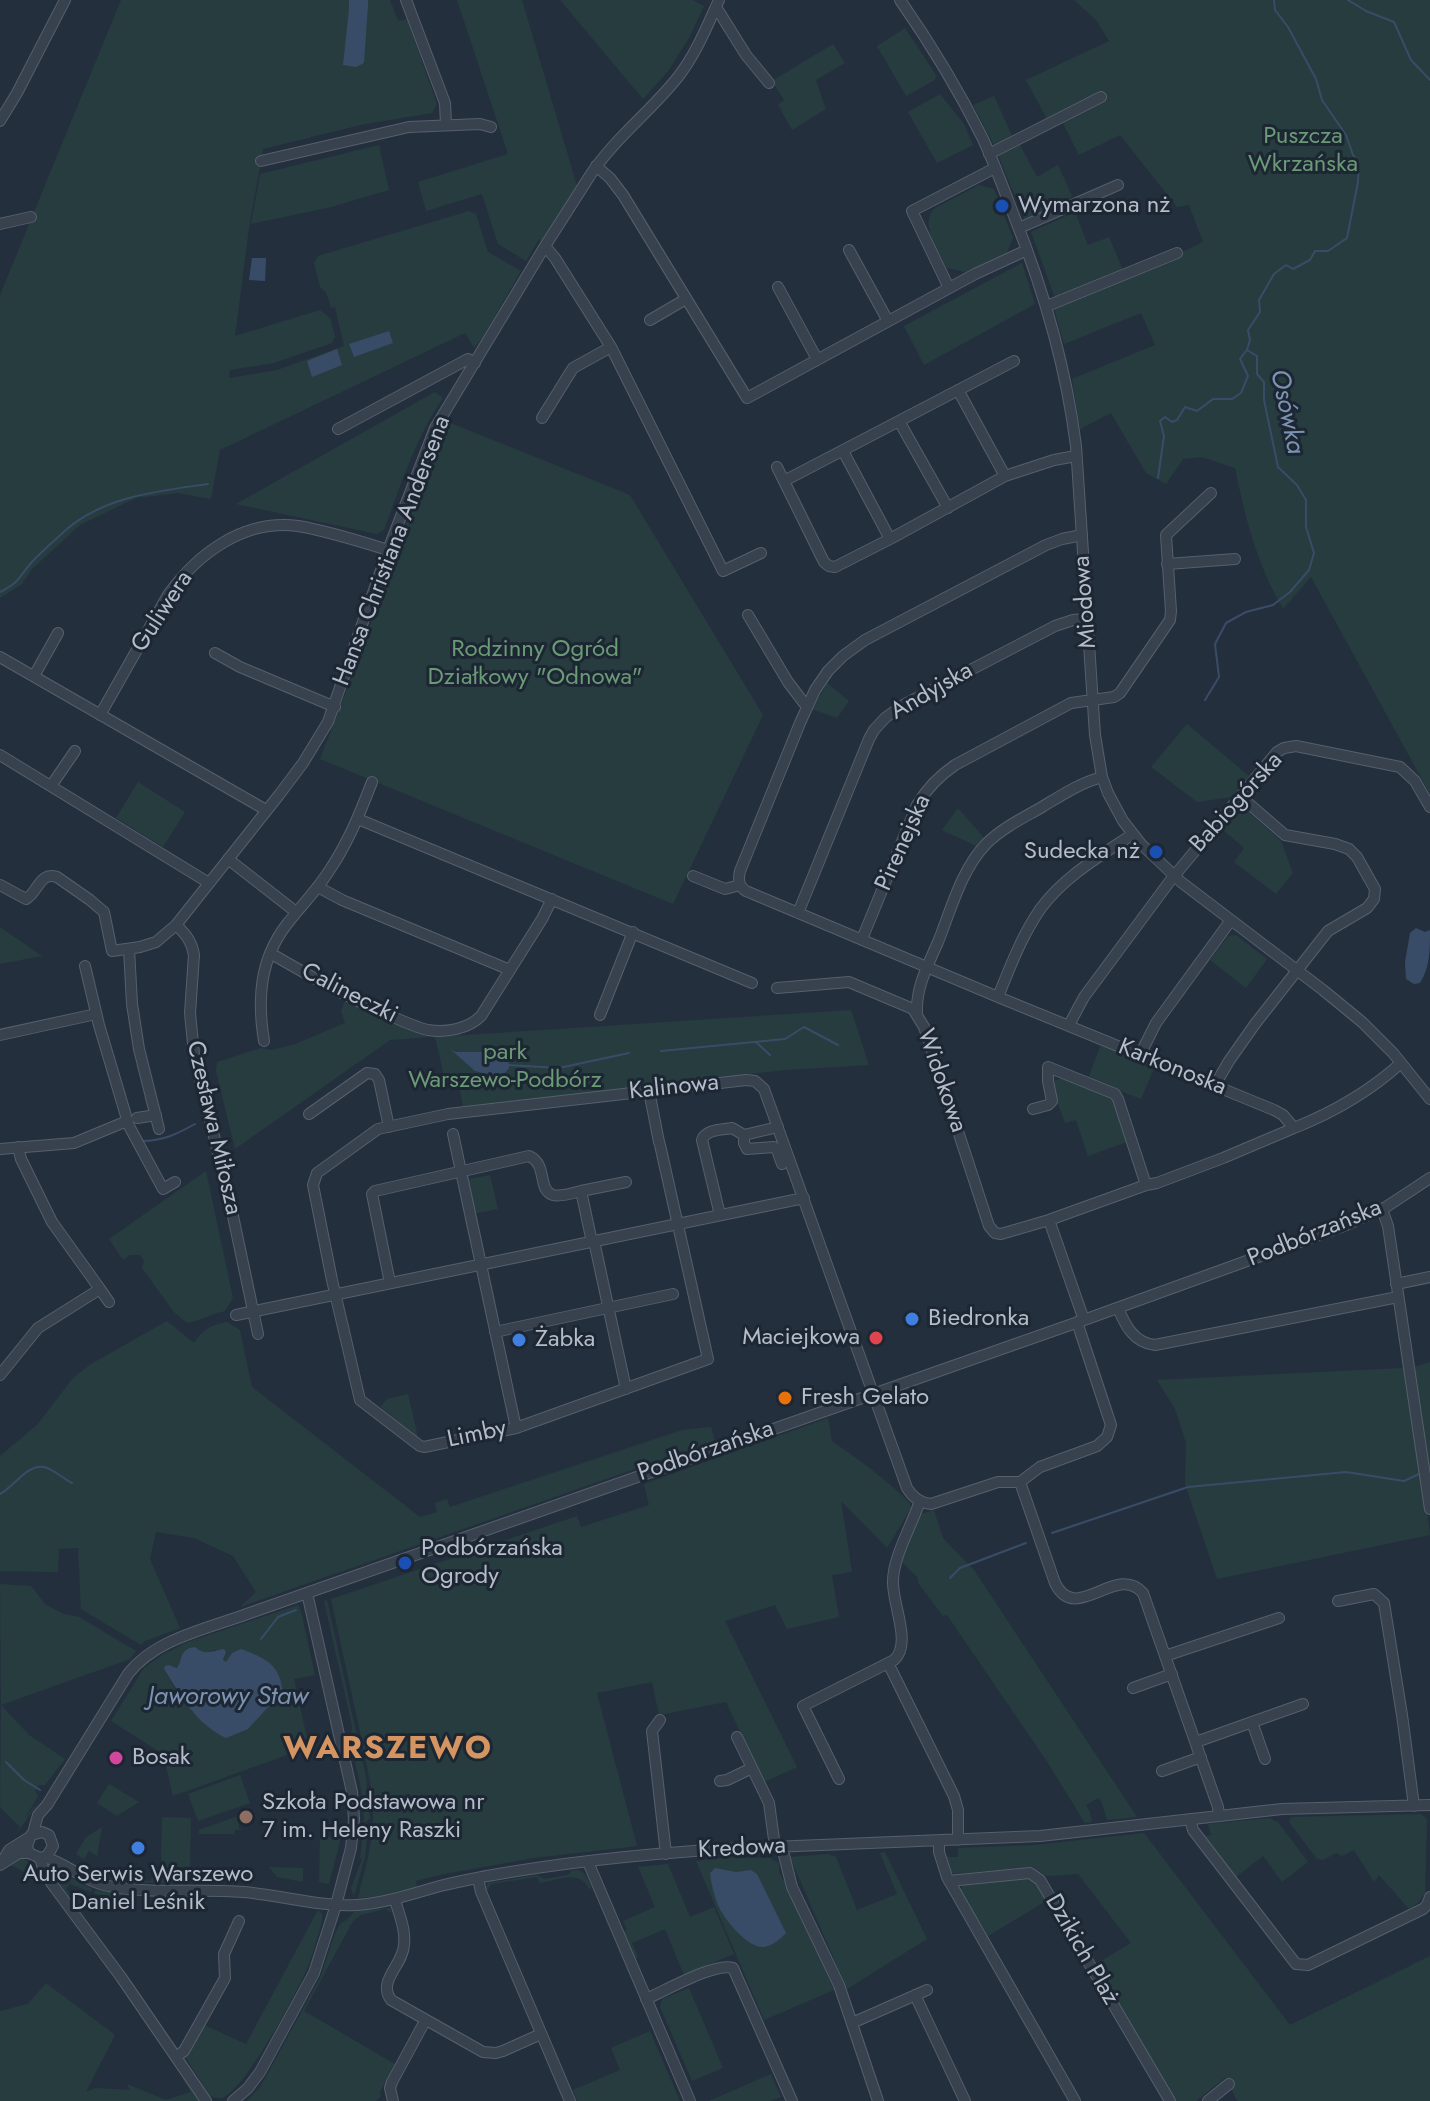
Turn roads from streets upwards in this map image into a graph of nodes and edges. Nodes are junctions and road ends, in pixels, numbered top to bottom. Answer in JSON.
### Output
{"nodes":[{"id":1,"x":65,"y":0,"type":"edge"},
{"id":2,"x":406,"y":0,"type":"edge"},
{"id":3,"x":900,"y":0,"type":"edge"},
{"id":4,"x":717,"y":4,"type":"edge"},
{"id":5,"x":769,"y":83,"type":"dead end"},
{"id":6,"x":1101,"y":97,"type":"dead end"},
{"id":7,"x":0,"y":121,"type":"edge"},
{"id":8,"x":446,"y":124,"type":"junction"},
{"id":9,"x":491,"y":127,"type":"dead end"},
{"id":10,"x":989,"y":154,"type":"junction"},
{"id":11,"x":261,"y":161,"type":"dead end"},
{"id":12,"x":596,"y":166,"type":"junction"},
{"id":13,"x":995,"y":168,"type":"junction"},
{"id":14,"x":1118,"y":185,"type":"dead end"},
{"id":15,"x":31,"y":217,"type":"dead end"},
{"id":16,"x":0,"y":224,"type":"edge"},
{"id":17,"x":1019,"y":228,"type":"junction"},
{"id":18,"x":545,"y":246,"type":"junction"},
{"id":19,"x":849,"y":250,"type":"dead end"},
{"id":20,"x":1027,"y":250,"type":"junction"},
{"id":21,"x":1177,"y":253,"type":"dead end"},
{"id":22,"x":778,"y":287,"type":"dead end"},
{"id":23,"x":949,"y":288,"type":"junction"},
{"id":24,"x":686,"y":299,"type":"junction"},
{"id":25,"x":1047,"y":306,"type":"junction"},
{"id":26,"x":650,"y":320,"type":"dead end"},
{"id":27,"x":888,"y":321,"type":"junction"},
{"id":28,"x":611,"y":347,"type":"junction"},
{"id":29,"x":817,"y":359,"type":"junction"},
{"id":30,"x":1014,"y":361,"type":"dead end"},
{"id":31,"x":475,"y":363,"type":"junction"},
{"id":32,"x":958,"y":390,"type":"junction"},
{"id":33,"x":542,"y":418,"type":"dead end"},
{"id":34,"x":899,"y":421,"type":"junction"},
{"id":35,"x":338,"y":429,"type":"dead end"},
{"id":36,"x":843,"y":451,"type":"junction"},
{"id":37,"x":1076,"y":456,"type":"junction"},
{"id":38,"x":777,"y":467,"type":"dead end"},
{"id":39,"x":1005,"y":476,"type":"junction"},
{"id":40,"x":784,"y":481,"type":"junction"},
{"id":41,"x":1211,"y":493,"type":"dead end"},
{"id":42,"x":948,"y":508,"type":"junction"},
{"id":43,"x":1082,"y":535,"type":"junction"},
{"id":44,"x":890,"y":539,"type":"junction"},
{"id":45,"x":388,"y":550,"type":"junction"},
{"id":46,"x":761,"y":553,"type":"dead end"},
{"id":47,"x":1235,"y":559,"type":"dead end"},
{"id":48,"x":1167,"y":564,"type":"junction"},
{"id":49,"x":748,"y":615,"type":"dead end"},
{"id":50,"x":1087,"y":619,"type":"junction"},
{"id":51,"x":58,"y":633,"type":"dead end"},
{"id":52,"x":215,"y":653,"type":"dead end"},
{"id":53,"x":0,"y":657,"type":"edge"},
{"id":54,"x":34,"y":676,"type":"junction"},
{"id":55,"x":1092,"y":700,"type":"junction"},
{"id":56,"x":335,"y":707,"type":"junction"},
{"id":57,"x":807,"y":707,"type":"junction"},
{"id":58,"x":100,"y":715,"type":"junction"},
{"id":59,"x":75,"y":751,"type":"dead end"},
{"id":60,"x":0,"y":755,"type":"edge"},
{"id":61,"x":1102,"y":777,"type":"junction"},
{"id":62,"x":372,"y":782,"type":"dead end"},
{"id":63,"x":51,"y":786,"type":"junction"},
{"id":64,"x":1240,"y":796,"type":"junction"},
{"id":65,"x":1430,"y":807,"type":"edge"},
{"id":66,"x":266,"y":810,"type":"junction"},
{"id":67,"x":358,"y":819,"type":"junction"},
{"id":68,"x":1133,"y":834,"type":"junction"},
{"id":69,"x":228,"y":859,"type":"junction"},
{"id":70,"x":1174,"y":875,"type":"junction"},
{"id":71,"x":693,"y":876,"type":"dead end"},
{"id":72,"x":209,"y":883,"type":"junction"},
{"id":73,"x":0,"y":885,"type":"edge"},
{"id":74,"x":740,"y":885,"type":"junction"},
{"id":75,"x":318,"y":887,"type":"junction"},
{"id":76,"x":552,"y":899,"type":"junction"},
{"id":77,"x":296,"y":912,"type":"junction"},
{"id":78,"x":798,"y":913,"type":"junction"},
{"id":79,"x":1231,"y":920,"type":"junction"},
{"id":80,"x":176,"y":925,"type":"junction"},
{"id":81,"x":633,"y":932,"type":"junction"},
{"id":82,"x":862,"y":939,"type":"junction"},
{"id":83,"x":129,"y":949,"type":"junction"},
{"id":84,"x":270,"y":953,"type":"junction"},
{"id":85,"x":85,"y":966,"type":"dead end"},
{"id":86,"x":927,"y":968,"type":"junction"},
{"id":87,"x":510,"y":970,"type":"junction"},
{"id":88,"x":1297,"y":970,"type":"junction"},
{"id":89,"x":752,"y":983,"type":"dead end"},
{"id":90,"x":777,"y":988,"type":"dead end"},
{"id":91,"x":998,"y":997,"type":"junction"},
{"id":92,"x":917,"y":1012,"type":"junction"},
{"id":93,"x":96,"y":1014,"type":"junction"},
{"id":94,"x":600,"y":1015,"type":"dead end"},
{"id":95,"x":1069,"y":1025,"type":"junction"},
{"id":96,"x":0,"y":1035,"type":"edge"},
{"id":97,"x":264,"y":1041,"type":"dead end"},
{"id":98,"x":1140,"y":1055,"type":"junction"},
{"id":99,"x":1401,"y":1063,"type":"junction"},
{"id":100,"x":1215,"y":1085,"type":"junction"},
{"id":101,"x":649,"y":1091,"type":"junction"},
{"id":102,"x":1430,"y":1099,"type":"edge"},
{"id":103,"x":1033,"y":1109,"type":"dead end"},
{"id":104,"x":309,"y":1114,"type":"dead end"},
{"id":105,"x":156,"y":1115,"type":"junction"},
{"id":106,"x":132,"y":1120,"type":"junction"},
{"id":107,"x":389,"y":1127,"type":"junction"},
{"id":108,"x":778,"y":1127,"type":"junction"},
{"id":109,"x":1294,"y":1128,"type":"junction"},
{"id":110,"x":159,"y":1129,"type":"dead end"},
{"id":111,"x":453,"y":1134,"type":"dead end"},
{"id":112,"x":744,"y":1135,"type":"junction"},
{"id":113,"x":18,"y":1147,"type":"junction"},
{"id":114,"x":0,"y":1149,"type":"edge"},
{"id":115,"x":782,"y":1164,"type":"dead end"},
{"id":116,"x":461,"y":1172,"type":"junction"},
{"id":117,"x":1430,"y":1178,"type":"edge"},
{"id":118,"x":175,"y":1182,"type":"dead end"},
{"id":119,"x":626,"y":1182,"type":"dead end"},
{"id":120,"x":1146,"y":1185,"type":"junction"},
{"id":121,"x":581,"y":1191,"type":"junction"},
{"id":122,"x":804,"y":1198,"type":"junction"},
{"id":123,"x":1382,"y":1209,"type":"junction"},
{"id":124,"x":720,"y":1215,"type":"junction"},
{"id":125,"x":1049,"y":1220,"type":"junction"},
{"id":126,"x":677,"y":1223,"type":"junction"},
{"id":127,"x":593,"y":1241,"type":"junction"},
{"id":128,"x":480,"y":1265,"type":"junction"},
{"id":129,"x":1430,"y":1277,"type":"edge"},
{"id":130,"x":390,"y":1283,"type":"junction"},
{"id":131,"x":1396,"y":1284,"type":"junction"},
{"id":132,"x":100,"y":1289,"type":"junction"},
{"id":133,"x":335,"y":1294,"type":"junction"},
{"id":134,"x":673,"y":1294,"type":"dead end"},
{"id":135,"x":1398,"y":1297,"type":"junction"},
{"id":136,"x":109,"y":1302,"type":"dead end"},
{"id":137,"x":608,"y":1308,"type":"junction"},
{"id":138,"x":1118,"y":1308,"type":"junction"},
{"id":139,"x":253,"y":1311,"type":"junction"},
{"id":140,"x":236,"y":1315,"type":"dead end"},
{"id":141,"x":1081,"y":1321,"type":"junction"},
{"id":142,"x":495,"y":1332,"type":"junction"},
{"id":143,"x":258,"y":1334,"type":"dead end"},
{"id":144,"x":0,"y":1375,"type":"edge"},
{"id":145,"x":626,"y":1389,"type":"junction"},
{"id":146,"x":873,"y":1393,"type":"junction"},
{"id":147,"x":516,"y":1428,"type":"junction"},
{"id":148,"x":1020,"y":1482,"type":"junction"},
{"id":149,"x":920,"y":1501,"type":"junction"},
{"id":150,"x":1430,"y":1509,"type":"edge"},
{"id":151,"x":307,"y":1593,"type":"junction"},
{"id":152,"x":1338,"y":1601,"type":"dead end"},
{"id":153,"x":1279,"y":1618,"type":"dead end"},
{"id":154,"x":1165,"y":1656,"type":"junction"},
{"id":155,"x":888,"y":1663,"type":"junction"},
{"id":156,"x":1172,"y":1674,"type":"junction"},
{"id":157,"x":1133,"y":1688,"type":"dead end"},
{"id":158,"x":1303,"y":1704,"type":"dead end"},
{"id":159,"x":660,"y":1720,"type":"dead end"},
{"id":160,"x":1252,"y":1722,"type":"junction"},
{"id":161,"x":737,"y":1737,"type":"dead end"},
{"id":162,"x":1196,"y":1742,"type":"junction"},
{"id":163,"x":1201,"y":1757,"type":"junction"},
{"id":164,"x":1265,"y":1759,"type":"dead end"},
{"id":165,"x":752,"y":1768,"type":"junction"},
{"id":166,"x":1162,"y":1771,"type":"dead end"},
{"id":167,"x":839,"y":1779,"type":"dead end"},
{"id":168,"x":720,"y":1781,"type":"dead end"},
{"id":169,"x":46,"y":1805,"type":"junction"},
{"id":170,"x":1430,"y":1805,"type":"edge"},
{"id":171,"x":1414,"y":1806,"type":"junction"},
{"id":172,"x":1219,"y":1816,"type":"junction"},
{"id":173,"x":1190,"y":1819,"type":"junction"},
{"id":174,"x":47,"y":1834,"type":"junction"},
{"id":175,"x":31,"y":1836,"type":"junction"},
{"id":176,"x":958,"y":1840,"type":"junction"},
{"id":177,"x":939,"y":1841,"type":"junction"},
{"id":178,"x":53,"y":1846,"type":"junction"},
{"id":179,"x":779,"y":1847,"type":"junction"},
{"id":180,"x":666,"y":1854,"type":"junction"},
{"id":181,"x":38,"y":1856,"type":"junction"},
{"id":182,"x":588,"y":1862,"type":"junction"},
{"id":183,"x":1,"y":1865,"type":"edge"},
{"id":184,"x":77,"y":1873,"type":"junction"},
{"id":185,"x":478,"y":1878,"type":"junction"},
{"id":186,"x":949,"y":1881,"type":"junction"},
{"id":187,"x":1430,"y":1897,"type":"edge"},
{"id":188,"x":395,"y":1900,"type":"junction"},
{"id":189,"x":336,"y":1905,"type":"junction"},
{"id":190,"x":239,"y":1921,"type":"dead end"},
{"id":191,"x":927,"y":1990,"type":"dead end"},
{"id":192,"x":915,"y":1995,"type":"junction"},
{"id":193,"x":646,"y":1999,"type":"junction"},
{"id":194,"x":425,"y":2021,"type":"junction"},
{"id":195,"x":852,"y":2023,"type":"junction"},
{"id":196,"x":541,"y":2034,"type":"junction"},
{"id":197,"x":177,"y":2056,"type":"junction"},
{"id":198,"x":1229,"y":2084,"type":"dead end"},
{"id":199,"x":206,"y":2101,"type":"edge"},
{"id":200,"x":233,"y":2101,"type":"edge"},
{"id":201,"x":393,"y":2101,"type":"edge"},
{"id":202,"x":570,"y":2101,"type":"edge"},
{"id":203,"x":690,"y":2101,"type":"edge"},
{"id":204,"x":792,"y":2101,"type":"edge"},
{"id":205,"x":878,"y":2101,"type":"edge"},
{"id":206,"x":965,"y":2101,"type":"edge"},
{"id":207,"x":1075,"y":2101,"type":"edge"},
{"id":208,"x":1170,"y":2101,"type":"edge"},
{"id":209,"x":1208,"y":2101,"type":"edge"}],
"edges":[{"from":1,"to":7,"type":"street"},
{"from":2,"to":8,"type":"street"},
{"from":3,"to":10,"type":"street","name":"Miodowa"},
{"from":4,"to":5,"type":"street","name":"Hansa Christiana Andersena"},
{"from":4,"to":12,"type":"street","name":"Hansa Christiana Andersena"},
{"from":6,"to":10,"type":"street"},
{"from":8,"to":9,"type":"street"},
{"from":8,"to":11,"type":"street"},
{"from":10,"to":13,"type":"street","name":"Miodowa"},
{"from":12,"to":18,"type":"street","name":"Hansa Christiana Andersena"},
{"from":12,"to":24,"type":"street"},
{"from":13,"to":17,"type":"street","name":"Miodowa"},
{"from":13,"to":23,"type":"street"},
{"from":14,"to":17,"type":"street"},
{"from":15,"to":16,"type":"street"},
{"from":17,"to":20,"type":"street","name":"Miodowa"},
{"from":18,"to":28,"type":"street"},
{"from":18,"to":31,"type":"street","name":"Hansa Christiana Andersena"},
{"from":19,"to":27,"type":"street"},
{"from":20,"to":23,"type":"street"},
{"from":20,"to":25,"type":"street","name":"Miodowa"},
{"from":21,"to":25,"type":"street"},
{"from":22,"to":29,"type":"street"},
{"from":23,"to":27,"type":"street"},
{"from":24,"to":26,"type":"street"},
{"from":24,"to":29,"type":"street"},
{"from":25,"to":37,"type":"street","name":"Miodowa"},
{"from":27,"to":29,"type":"street"},
{"from":28,"to":33,"type":"street"},
{"from":28,"to":46,"type":"street"},
{"from":30,"to":32,"type":"street"},
{"from":31,"to":35,"type":"street"},
{"from":31,"to":45,"type":"street","name":"Hansa Christiana Andersena"},
{"from":32,"to":34,"type":"street"},
{"from":32,"to":39,"type":"street"},
{"from":34,"to":36,"type":"street"},
{"from":34,"to":42,"type":"street"},
{"from":36,"to":40,"type":"street"},
{"from":36,"to":44,"type":"street"},
{"from":37,"to":39,"type":"street"},
{"from":37,"to":43,"type":"street","name":"Miodowa"},
{"from":38,"to":40,"type":"street"},
{"from":39,"to":42,"type":"street"},
{"from":40,"to":44,"type":"street"},
{"from":41,"to":48,"type":"street","name":"Pirenejska"},
{"from":42,"to":44,"type":"street"},
{"from":43,"to":50,"type":"street","name":"Miodowa"},
{"from":43,"to":57,"type":"street"},
{"from":45,"to":56,"type":"street","name":"Hansa Christiana Andersena"},
{"from":45,"to":58,"type":"street","name":"Guliwera"},
{"from":47,"to":48,"type":"street"},
{"from":48,"to":55,"type":"street","name":"Pirenejska"},
{"from":49,"to":57,"type":"street"},
{"from":50,"to":55,"type":"street","name":"Miodowa"},
{"from":50,"to":78,"type":"street","name":"Andyjska"},
{"from":51,"to":54,"type":"street"},
{"from":52,"to":56,"type":"street"},
{"from":53,"to":54,"type":"street"},
{"from":54,"to":58,"type":"street"},
{"from":55,"to":61,"type":"street","name":"Miodowa"},
{"from":55,"to":82,"type":"street","name":"Pirenejska"},
{"from":56,"to":66,"type":"street","name":"Hansa Christiana Andersena"},
{"from":57,"to":74,"type":"street"},
{"from":58,"to":66,"type":"street"},
{"from":59,"to":63,"type":"street"},
{"from":60,"to":63,"type":"street"},
{"from":61,"to":68,"type":"street","name":"Miodowa"},
{"from":61,"to":86,"type":"street"},
{"from":62,"to":67,"type":"street"},
{"from":63,"to":72,"type":"street"},
{"from":64,"to":65,"type":"street","name":"Babiogórska"},
{"from":64,"to":70,"type":"street","name":"Babiogórska"},
{"from":64,"to":88,"type":"street"},
{"from":66,"to":69,"type":"street","name":"Hansa Christiana Andersena"},
{"from":67,"to":75,"type":"street"},
{"from":67,"to":76,"type":"street"},
{"from":68,"to":70,"type":"street","name":"Miodowa"},
{"from":68,"to":91,"type":"street"},
{"from":69,"to":72,"type":"street","name":"Hansa Christiana Andersena"},
{"from":69,"to":77,"type":"street"},
{"from":70,"to":79,"type":"street","name":"Miodowa"},
{"from":70,"to":95,"type":"street","name":"Babiogórska"},
{"from":71,"to":74,"type":"street","name":"Karkonoska"},
{"from":72,"to":80,"type":"street","name":"Hansa Christiana Andersena"},
{"from":73,"to":83,"type":"street"},
{"from":74,"to":78,"type":"street","name":"Karkonoska"},
{"from":75,"to":77,"type":"street"},
{"from":75,"to":87,"type":"street"},
{"from":76,"to":81,"type":"street"},
{"from":76,"to":87,"type":"street","name":"Calineczki"},
{"from":77,"to":84,"type":"street"},
{"from":78,"to":82,"type":"street","name":"Karkonoska"},
{"from":79,"to":88,"type":"street","name":"Miodowa"},
{"from":79,"to":98,"type":"street"},
{"from":80,"to":83,"type":"street"},
{"from":80,"to":139,"type":"street","name":"Czesława Miłosza"},
{"from":81,"to":89,"type":"street"},
{"from":81,"to":94,"type":"street"},
{"from":82,"to":86,"type":"street","name":"Karkonoska"},
{"from":83,"to":105,"type":"street"},
{"from":84,"to":87,"type":"street","name":"Calineczki"},
{"from":84,"to":97,"type":"street"},
{"from":85,"to":93,"type":"street"},
{"from":86,"to":91,"type":"street","name":"Karkonoska"},
{"from":86,"to":92,"type":"street"},
{"from":88,"to":99,"type":"street","name":"Miodowa"},
{"from":88,"to":100,"type":"street"},
{"from":90,"to":92,"type":"street","name":"Widokowa"},
{"from":91,"to":95,"type":"street","name":"Karkonoska"},
{"from":92,"to":125,"type":"street","name":"Widokowa"},
{"from":93,"to":96,"type":"street"},
{"from":93,"to":106,"type":"street"},
{"from":95,"to":98,"type":"street","name":"Karkonoska"},
{"from":98,"to":100,"type":"street","name":"Karkonoska"},
{"from":99,"to":102,"type":"street","name":"Miodowa"},
{"from":99,"to":109,"type":"street"},
{"from":100,"to":109,"type":"street","name":"Karkonoska"},
{"from":101,"to":107,"type":"street","name":"Kalinowa"},
{"from":101,"to":108,"type":"street","name":"Kalinowa"},
{"from":101,"to":126,"type":"street"},
{"from":103,"to":120,"type":"street"},
{"from":104,"to":107,"type":"street"},
{"from":105,"to":106,"type":"street"},
{"from":105,"to":110,"type":"street"},
{"from":106,"to":113,"type":"street"},
{"from":106,"to":118,"type":"street"},
{"from":107,"to":133,"type":"street","name":"Kalinowa"},
{"from":108,"to":112,"type":"street"},
{"from":108,"to":122,"type":"street","name":"Kalinowa"},
{"from":109,"to":120,"type":"street","name":"Widokowa"},
{"from":111,"to":116,"type":"street"},
{"from":112,"to":115,"type":"street"},
{"from":112,"to":124,"type":"street"},
{"from":113,"to":114,"type":"street"},
{"from":113,"to":132,"type":"street"},
{"from":116,"to":121,"type":"street"},
{"from":116,"to":128,"type":"street"},
{"from":116,"to":130,"type":"street"},
{"from":117,"to":123,"type":"street","name":"Podbórzańska"},
{"from":119,"to":121,"type":"street"},
{"from":120,"to":125,"type":"street","name":"Widokowa"},
{"from":121,"to":127,"type":"street"},
{"from":122,"to":124,"type":"street"},
{"from":122,"to":146,"type":"street"},
{"from":123,"to":131,"type":"street"},
{"from":123,"to":138,"type":"street","name":"Podbórzańska"},
{"from":124,"to":126,"type":"street"},
{"from":125,"to":141,"type":"street"},
{"from":126,"to":127,"type":"street"},
{"from":126,"to":145,"type":"street","name":"Limby"},
{"from":127,"to":128,"type":"street"},
{"from":127,"to":137,"type":"street"},
{"from":128,"to":130,"type":"street"},
{"from":128,"to":142,"type":"street"},
{"from":129,"to":131,"type":"street"},
{"from":130,"to":133,"type":"street"},
{"from":131,"to":135,"type":"street"},
{"from":132,"to":136,"type":"street"},
{"from":132,"to":144,"type":"street"},
{"from":133,"to":139,"type":"street"},
{"from":133,"to":147,"type":"street","name":"Limby"},
{"from":134,"to":137,"type":"street"},
{"from":135,"to":138,"type":"street"},
{"from":135,"to":150,"type":"street"},
{"from":137,"to":142,"type":"street"},
{"from":137,"to":145,"type":"street"},
{"from":138,"to":141,"type":"street","name":"Podbórzańska"},
{"from":139,"to":140,"type":"street"},
{"from":139,"to":143,"type":"street","name":"Czesława Miłosza"},
{"from":141,"to":146,"type":"street","name":"Podbórzańska"},
{"from":141,"to":148,"type":"street"},
{"from":142,"to":147,"type":"street"},
{"from":145,"to":147,"type":"street","name":"Limby"},
{"from":146,"to":149,"type":"street"},
{"from":146,"to":151,"type":"street","name":"Podbórzańska"},
{"from":148,"to":149,"type":"street"},
{"from":148,"to":154,"type":"street"},
{"from":149,"to":155,"type":"street"},
{"from":151,"to":169,"type":"street","name":"Podbórzańska"},
{"from":151,"to":189,"type":"street"},
{"from":152,"to":171,"type":"street"},
{"from":153,"to":154,"type":"street"},
{"from":154,"to":156,"type":"street"},
{"from":155,"to":167,"type":"street"},
{"from":155,"to":176,"type":"street"},
{"from":156,"to":157,"type":"street"},
{"from":156,"to":162,"type":"street"},
{"from":158,"to":160,"type":"street"},
{"from":159,"to":180,"type":"street"},
{"from":160,"to":162,"type":"street"},
{"from":160,"to":164,"type":"street"},
{"from":161,"to":165,"type":"street"},
{"from":162,"to":163,"type":"street"},
{"from":163,"to":166,"type":"street"},
{"from":163,"to":172,"type":"street"},
{"from":165,"to":168,"type":"street"},
{"from":165,"to":179,"type":"street"},
{"from":169,"to":174,"type":"street"},
{"from":169,"to":175,"type":"street","name":"Podbórzańska"},
{"from":170,"to":171,"type":"street","name":"Kredowa"},
{"from":171,"to":172,"type":"street","name":"Kredowa"},
{"from":172,"to":173,"type":"street","name":"Kredowa"},
{"from":173,"to":176,"type":"street","name":"Kredowa"},
{"from":173,"to":187,"type":"street"},
{"from":174,"to":175,"type":"street"},
{"from":174,"to":178,"type":"street"},
{"from":175,"to":181,"type":"street"},
{"from":175,"to":183,"type":"street","name":"Podbórzańska"},
{"from":176,"to":177,"type":"street","name":"Kredowa"},
{"from":177,"to":179,"type":"street","name":"Kredowa"},
{"from":177,"to":186,"type":"street"},
{"from":178,"to":181,"type":"street"},
{"from":178,"to":184,"type":"street","name":"Kredowa"},
{"from":179,"to":180,"type":"street","name":"Kredowa"},
{"from":179,"to":195,"type":"street"},
{"from":180,"to":182,"type":"street","name":"Kredowa"},
{"from":181,"to":183,"type":"street","name":"Podbórzańska"},
{"from":181,"to":184,"type":"street","name":"Kredowa"},
{"from":181,"to":197,"type":"street"},
{"from":182,"to":185,"type":"street","name":"Kredowa"},
{"from":182,"to":193,"type":"street"},
{"from":184,"to":189,"type":"street","name":"Kredowa"},
{"from":185,"to":188,"type":"street","name":"Kredowa"},
{"from":185,"to":196,"type":"street"},
{"from":186,"to":207,"type":"street"},
{"from":186,"to":208,"type":"street","name":"Dzikich Plaż"},
{"from":188,"to":189,"type":"street","name":"Kredowa"},
{"from":188,"to":194,"type":"street"},
{"from":189,"to":200,"type":"street"},
{"from":190,"to":197,"type":"street"},
{"from":191,"to":192,"type":"street"},
{"from":192,"to":195,"type":"street"},
{"from":192,"to":206,"type":"street"},
{"from":193,"to":203,"type":"street"},
{"from":193,"to":204,"type":"street"},
{"from":194,"to":196,"type":"street"},
{"from":194,"to":201,"type":"street"},
{"from":195,"to":205,"type":"street"},
{"from":196,"to":202,"type":"street"},
{"from":197,"to":199,"type":"street"},
{"from":198,"to":209,"type":"street"}]}
